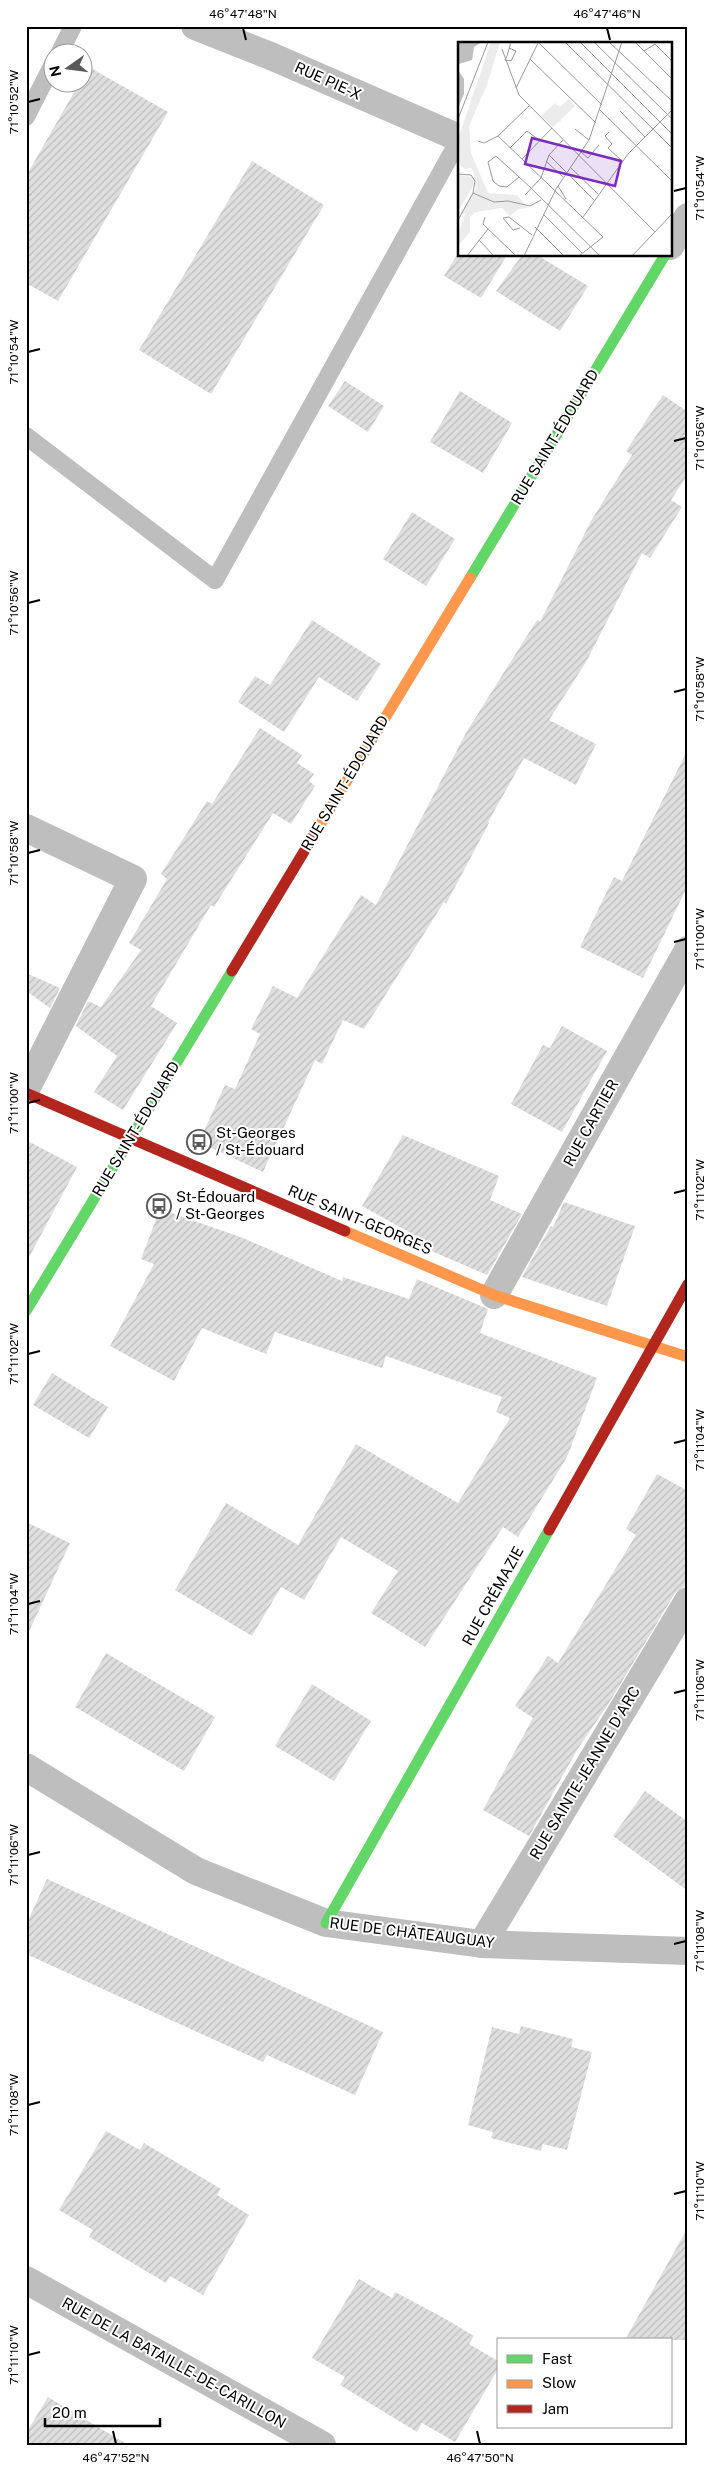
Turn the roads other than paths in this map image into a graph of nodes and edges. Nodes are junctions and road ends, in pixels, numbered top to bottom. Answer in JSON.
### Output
{"nodes":[{"id":1,"x":73,"y":26,"type":"edge"},
{"id":2,"x":195,"y":26,"type":"edge"},
{"id":3,"x":65,"y":42,"type":"edge"},
{"id":4,"x":42,"y":86,"type":"edge"},
{"id":5,"x":26,"y":117,"type":"edge"},
{"id":6,"x":458,"y":139,"type":"edge"},
{"id":7,"x":458,"y":141,"type":"edge"},
{"id":8,"x":666,"y":256,"type":"edge"},
{"id":9,"x":26,"y":436,"type":"edge"},
{"id":10,"x":26,"y":828,"type":"edge"},
{"id":11,"x":688,"y":950,"type":"edge"},
{"id":12,"x":26,"y":1089,"type":"edge"},
{"id":13,"x":26,"y":1093,"type":"edge"},
{"id":14,"x":130,"y":1137,"type":"junction"},
{"id":15,"x":688,"y":1284,"type":"edge"},
{"id":16,"x":494,"y":1295,"type":"junction"},
{"id":17,"x":26,"y":1311,"type":"edge"},
{"id":18,"x":651,"y":1345,"type":"junction"},
{"id":19,"x":688,"y":1357,"type":"edge"},
{"id":20,"x":688,"y":1601,"type":"edge"},
{"id":21,"x":26,"y":1767,"type":"edge"},
{"id":22,"x":326,"y":1923,"type":"junction"},
{"id":23,"x":482,"y":1944,"type":"junction"},
{"id":24,"x":688,"y":1951,"type":"edge"},
{"id":25,"x":26,"y":2280,"type":"edge"},
{"id":26,"x":322,"y":2445,"type":"edge"}],
"edges":[{"from":1,"to":3,"type":"lane"},
{"from":2,"to":6,"type":"street","name":"RUE PIE-X"},
{"from":4,"to":5,"type":"lane"},
{"from":7,"to":9,"type":"lane"},
{"from":8,"to":14,"type":"street","name":"RUE SAINT-ÉDOUARD"},
{"from":10,"to":12,"type":"street"},
{"from":11,"to":16,"type":"street","name":"RUE CARTIER"},
{"from":13,"to":14,"type":"street","name":"RUE SAINT-GEORGES"},
{"from":14,"to":16,"type":"street","name":"RUE SAINT-GEORGES"},
{"from":14,"to":17,"type":"street","name":"RUE SAINT-ÉDOUARD"},
{"from":15,"to":18,"type":"street","name":"RUE CRÉMAZIE"},
{"from":16,"to":18,"type":"street","name":"RUE SAINT-GEORGES"},
{"from":18,"to":19,"type":"street","name":"RUE SAINT-GEORGES"},
{"from":18,"to":22,"type":"street","name":"RUE CRÉMAZIE"},
{"from":20,"to":23,"type":"street","name":"RUE SAINTE-JEANNE D'ARC"},
{"from":21,"to":22,"type":"street","name":"RUE DE CHÂTEAUGUAY"},
{"from":22,"to":23,"type":"street","name":"RUE DE CHÂTEAUGUAY"},
{"from":23,"to":24,"type":"street","name":"RUE DE CHÂTEAUGUAY"},
{"from":25,"to":26,"type":"street","name":"RUE DE LA BATAILLE-DE-CARILLON"}]}
